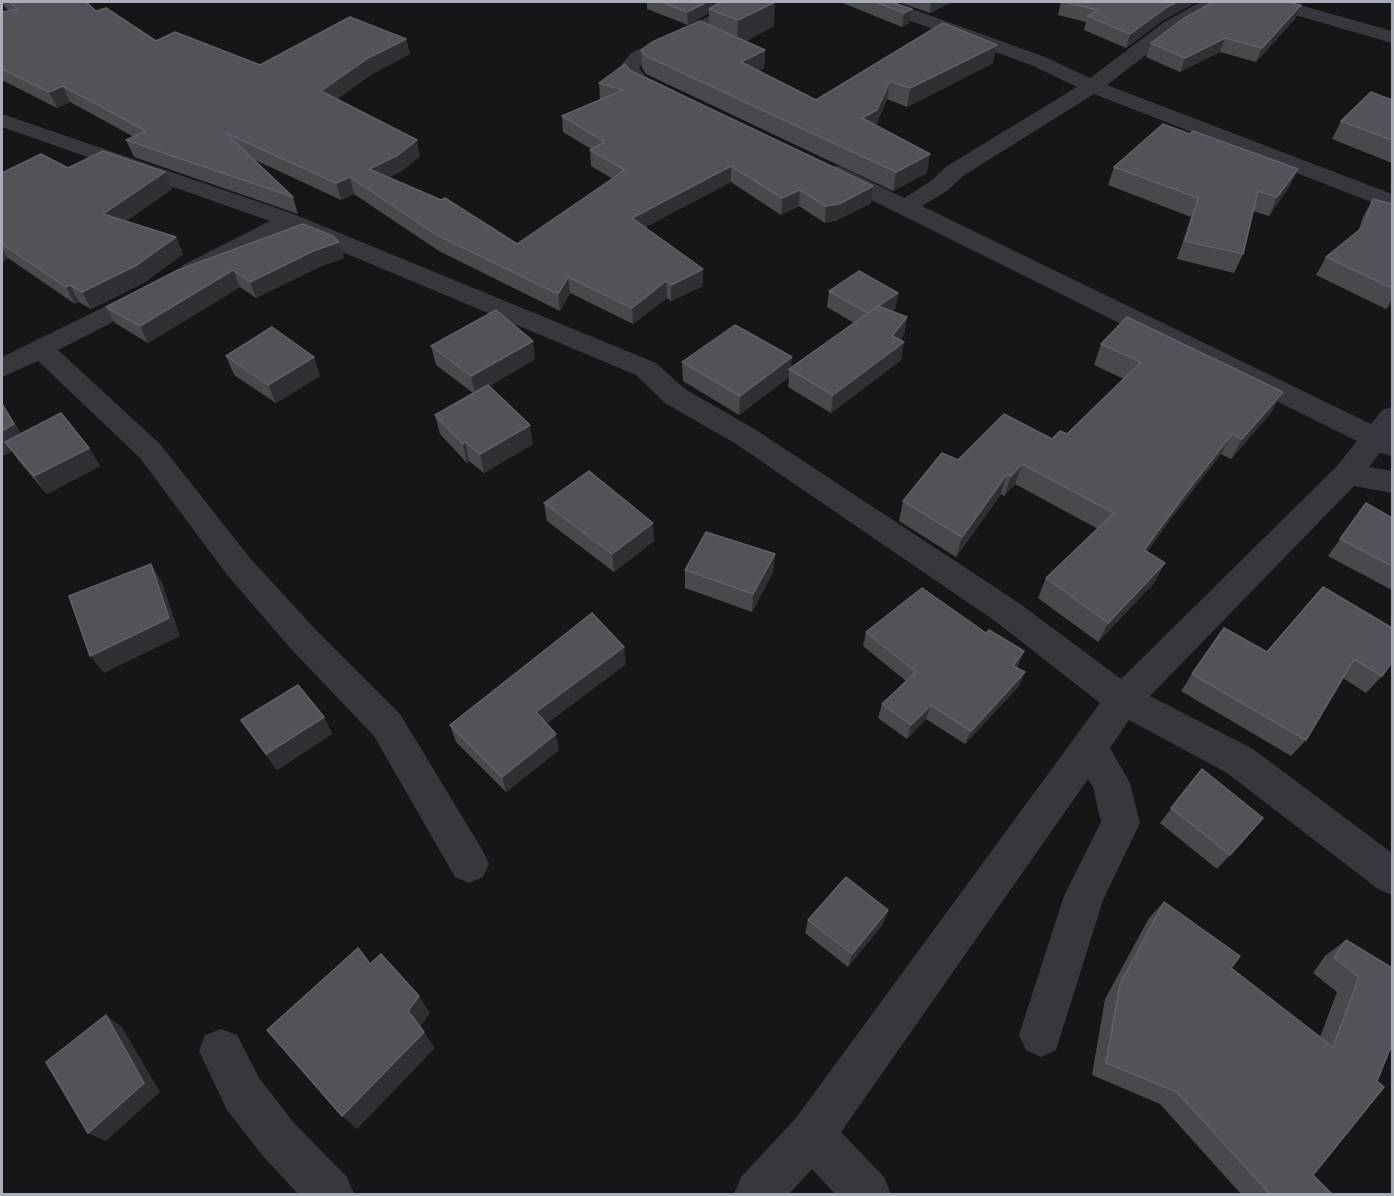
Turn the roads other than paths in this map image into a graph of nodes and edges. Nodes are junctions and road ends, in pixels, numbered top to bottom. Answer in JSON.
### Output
{"nodes":[{"id":1,"x":747,"y":2,"type":"edge"},
{"id":2,"x":877,"y":2,"type":"edge"},
{"id":3,"x":1212,"y":2,"type":"edge"},
{"id":4,"x":1271,"y":2,"type":"edge"},
{"id":5,"x":1392,"y":37,"type":"edge"},
{"id":6,"x":1092,"y":86,"type":"junction"},
{"id":7,"x":690,"y":105,"type":"edge"},
{"id":8,"x":2,"y":120,"type":"edge"},
{"id":9,"x":813,"y":162,"type":"edge"},
{"id":10,"x":1392,"y":202,"type":"edge"},
{"id":11,"x":905,"y":207,"type":"junction"},
{"id":12,"x":289,"y":221,"type":"junction"},
{"id":13,"x":40,"y":348,"type":"junction"},
{"id":14,"x":2,"y":368,"type":"edge"},
{"id":15,"x":1387,"y":433,"type":"edge"},
{"id":16,"x":1348,"y":474,"type":"junction"},
{"id":17,"x":1392,"y":482,"type":"edge"},
{"id":18,"x":1123,"y":700,"type":"junction"},
{"id":19,"x":1089,"y":747,"type":"junction"},
{"id":20,"x":469,"y":864,"type":"dead end"},
{"id":21,"x":1392,"y":876,"type":"edge"},
{"id":22,"x":1041,"y":1035,"type":"dead end"},
{"id":23,"x":221,"y":1051,"type":"dead end"},
{"id":24,"x":812,"y":1134,"type":"junction"},
{"id":25,"x":330,"y":1194,"type":"edge"},
{"id":26,"x":758,"y":1194,"type":"edge"},
{"id":27,"x":867,"y":1194,"type":"edge"}],
"edges":[{"from":1,"to":7,"type":"street"},
{"from":2,"to":6,"type":"street"},
{"from":3,"to":6,"type":"street"},
{"from":4,"to":5,"type":"street"},
{"from":6,"to":10,"type":"street"},
{"from":6,"to":11,"type":"street"},
{"from":8,"to":12,"type":"street"},
{"from":9,"to":11,"type":"street"},
{"from":11,"to":15,"type":"street"},
{"from":12,"to":13,"type":"street"},
{"from":12,"to":18,"type":"street"},
{"from":13,"to":14,"type":"street"},
{"from":13,"to":20,"type":"street"},
{"from":15,"to":16,"type":"street"},
{"from":16,"to":17,"type":"street"},
{"from":16,"to":18,"type":"street"},
{"from":18,"to":19,"type":"street"},
{"from":18,"to":21,"type":"street"},
{"from":19,"to":22,"type":"street"},
{"from":19,"to":24,"type":"street"},
{"from":23,"to":25,"type":"street"},
{"from":24,"to":26,"type":"street"},
{"from":24,"to":27,"type":"street"}]}
